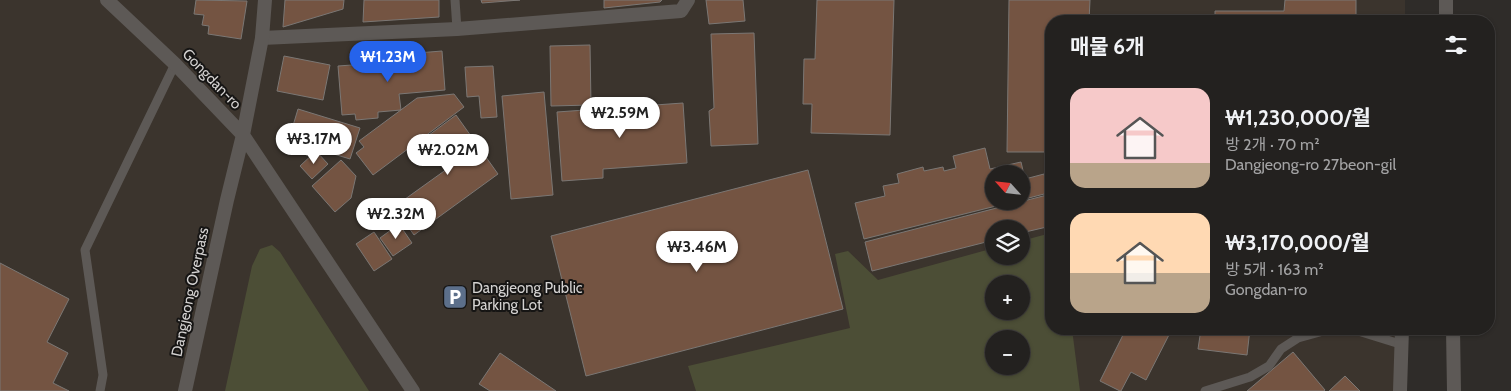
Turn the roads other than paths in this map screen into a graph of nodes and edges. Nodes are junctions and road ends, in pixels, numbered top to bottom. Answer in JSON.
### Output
{"nodes":[{"id":1,"x":107,"y":0,"type":"edge"},
{"id":2,"x":265,"y":0,"type":"edge"},
{"id":3,"x":455,"y":0,"type":"edge"},
{"id":4,"x":688,"y":0,"type":"edge"},
{"id":5,"x":1446,"y":0,"type":"edge"},
{"id":6,"x":1446,"y":15,"type":"edge"},
{"id":7,"x":457,"y":28,"type":"junction"},
{"id":8,"x":262,"y":38,"type":"junction"},
{"id":9,"x":175,"y":64,"type":"junction"},
{"id":10,"x":243,"y":135,"type":"junction"},
{"id":11,"x":1309,"y":335,"type":"edge"},
{"id":12,"x":1371,"y":335,"type":"edge"},
{"id":13,"x":1401,"y":335,"type":"edge"},
{"id":14,"x":1453,"y":335,"type":"edge"},
{"id":15,"x":1400,"y":344,"type":"junction"},
{"id":16,"x":100,"y":391,"type":"edge"},
{"id":17,"x":185,"y":391,"type":"edge"},
{"id":18,"x":413,"y":391,"type":"edge"},
{"id":19,"x":1206,"y":391,"type":"edge"},
{"id":20,"x":1400,"y":391,"type":"edge"},
{"id":21,"x":1454,"y":391,"type":"edge"}],
"edges":[{"from":1,"to":9,"type":"street","name":"Gongdan-ro"},
{"from":2,"to":8,"type":"street","name":"Dangjeong Overpass"},
{"from":3,"to":7,"type":"lane"},
{"from":4,"to":7,"type":"street"},
{"from":5,"to":6,"type":"street"},
{"from":7,"to":8,"type":"street"},
{"from":8,"to":10,"type":"street","name":"Dangjeong Overpass"},
{"from":9,"to":10,"type":"street","name":"Gongdan-ro"},
{"from":9,"to":16,"type":"lane"},
{"from":10,"to":17,"type":"street","name":"Dangjeong Overpass"},
{"from":10,"to":18,"type":"street","name":"Gongdan-ro"},
{"from":11,"to":19,"type":"lane"},
{"from":12,"to":15,"type":"lane"},
{"from":13,"to":15,"type":"street"},
{"from":14,"to":21,"type":"street"},
{"from":15,"to":20,"type":"street"}]}
